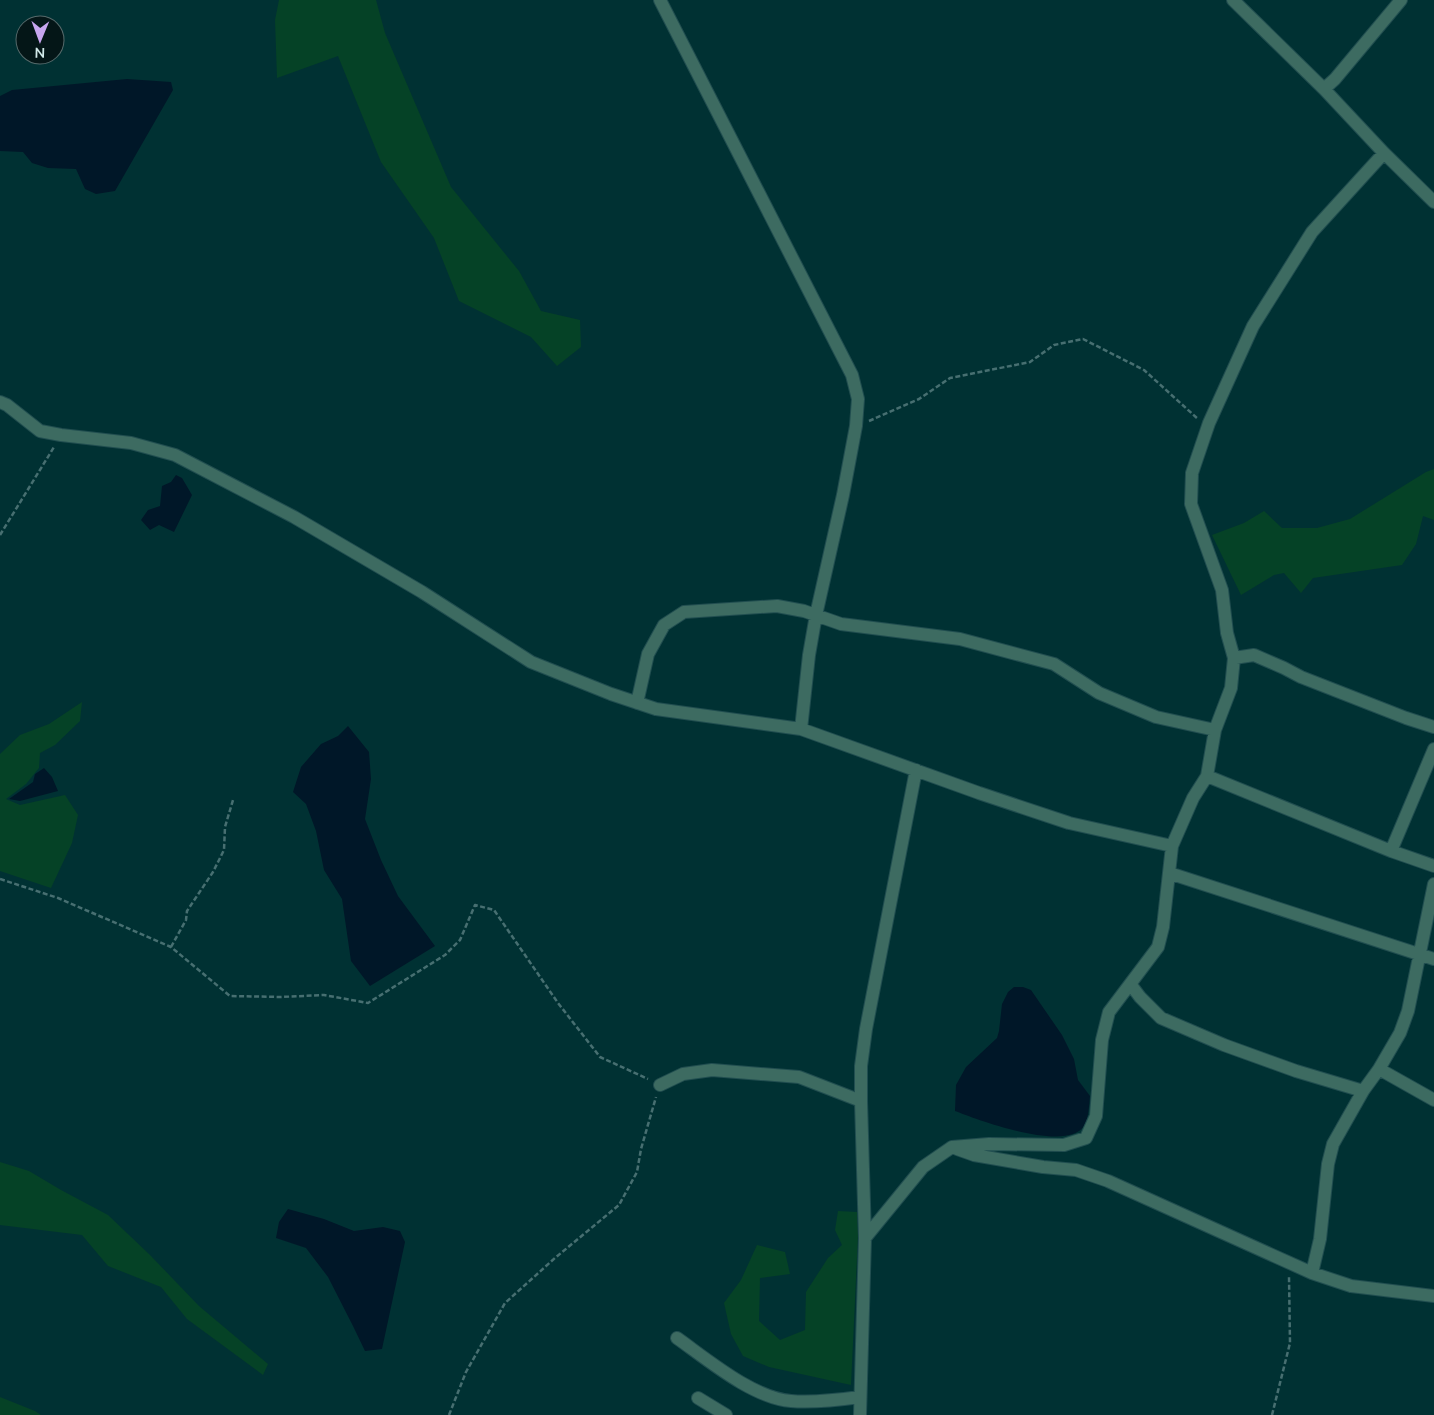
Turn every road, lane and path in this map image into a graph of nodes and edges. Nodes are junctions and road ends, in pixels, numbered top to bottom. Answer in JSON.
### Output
{"nodes":[{"id":1,"x":660,"y":0,"type":"edge"},
{"id":2,"x":1233,"y":0,"type":"edge"},
{"id":3,"x":1401,"y":0,"type":"edge"},
{"id":4,"x":1324,"y":89,"type":"junction"},
{"id":5,"x":1384,"y":153,"type":"junction"},
{"id":6,"x":1434,"y":202,"type":"edge"},
{"id":7,"x":0,"y":402,"type":"edge"},
{"id":8,"x":1209,"y":423,"type":"junction"},
{"id":9,"x":856,"y":426,"type":"junction"},
{"id":10,"x":61,"y":435,"type":"junction"},
{"id":11,"x":0,"y":535,"type":"edge"},
{"id":12,"x":816,"y":615,"type":"junction"},
{"id":13,"x":1234,"y":658,"type":"junction"},
{"id":14,"x":637,"y":703,"type":"junction"},
{"id":15,"x":1434,"y":727,"type":"edge"},
{"id":16,"x":801,"y":729,"type":"junction"},
{"id":17,"x":1215,"y":730,"type":"junction"},
{"id":18,"x":1434,"y":749,"type":"edge"},
{"id":19,"x":916,"y":770,"type":"junction"},
{"id":20,"x":1207,"y":776,"type":"junction"},
{"id":21,"x":233,"y":800,"type":"dead end"},
{"id":22,"x":1172,"y":846,"type":"junction"},
{"id":23,"x":1391,"y":851,"type":"junction"},
{"id":24,"x":1434,"y":866,"type":"edge"},
{"id":25,"x":1169,"y":873,"type":"junction"},
{"id":26,"x":0,"y":879,"type":"edge"},
{"id":27,"x":1434,"y":884,"type":"edge"},
{"id":28,"x":171,"y":947,"type":"junction"},
{"id":29,"x":1421,"y":954,"type":"junction"},
{"id":30,"x":1434,"y":959,"type":"edge"},
{"id":31,"x":1131,"y":985,"type":"junction"},
{"id":32,"x":1379,"y":1069,"type":"junction"},
{"id":33,"x":660,"y":1084,"type":"junction"},
{"id":34,"x":1363,"y":1091,"type":"junction"},
{"id":35,"x":861,"y":1100,"type":"junction"},
{"id":36,"x":1434,"y":1100,"type":"edge"},
{"id":37,"x":952,"y":1147,"type":"junction"},
{"id":38,"x":865,"y":1238,"type":"junction"},
{"id":39,"x":1289,"y":1262,"type":"junction"},
{"id":40,"x":1312,"y":1273,"type":"junction"},
{"id":41,"x":1434,"y":1296,"type":"edge"},
{"id":42,"x":677,"y":1338,"type":"dead end"},
{"id":43,"x":860,"y":1397,"type":"junction"},
{"id":44,"x":698,"y":1398,"type":"dead end"},
{"id":45,"x":449,"y":1415,"type":"edge"},
{"id":46,"x":726,"y":1415,"type":"edge"},
{"id":47,"x":860,"y":1415,"type":"edge"},
{"id":48,"x":1272,"y":1415,"type":"edge"}],
"edges":[{"from":1,"to":9,"type":"street"},
{"from":2,"to":4,"type":"street"},
{"from":3,"to":4,"type":"street"},
{"from":4,"to":5,"type":"street"},
{"from":5,"to":6,"type":"street"},
{"from":5,"to":8,"type":"street"},
{"from":7,"to":10,"type":"street"},
{"from":8,"to":9,"type":"path"},
{"from":8,"to":13,"type":"street"},
{"from":9,"to":12,"type":"street"},
{"from":10,"to":11,"type":"path"},
{"from":10,"to":14,"type":"street"},
{"from":12,"to":14,"type":"street"},
{"from":12,"to":16,"type":"street"},
{"from":12,"to":17,"type":"street"},
{"from":13,"to":15,"type":"street"},
{"from":13,"to":17,"type":"street"},
{"from":14,"to":16,"type":"street"},
{"from":16,"to":19,"type":"street"},
{"from":17,"to":20,"type":"street"},
{"from":18,"to":23,"type":"street"},
{"from":19,"to":22,"type":"street"},
{"from":19,"to":35,"type":"street"},
{"from":20,"to":22,"type":"street"},
{"from":20,"to":23,"type":"street"},
{"from":21,"to":28,"type":"path"},
{"from":22,"to":25,"type":"street"},
{"from":23,"to":24,"type":"street"},
{"from":25,"to":29,"type":"street"},
{"from":25,"to":31,"type":"street"},
{"from":26,"to":28,"type":"path"},
{"from":27,"to":29,"type":"street"},
{"from":28,"to":33,"type":"path"},
{"from":29,"to":30,"type":"street"},
{"from":29,"to":32,"type":"street"},
{"from":31,"to":34,"type":"street"},
{"from":31,"to":37,"type":"street"},
{"from":32,"to":34,"type":"street"},
{"from":32,"to":36,"type":"street"},
{"from":33,"to":35,"type":"street"},
{"from":33,"to":45,"type":"path"},
{"from":34,"to":40,"type":"street"},
{"from":35,"to":38,"type":"street"},
{"from":37,"to":38,"type":"street"},
{"from":37,"to":39,"type":"street"},
{"from":38,"to":43,"type":"street"},
{"from":39,"to":40,"type":"street"},
{"from":39,"to":48,"type":"path"},
{"from":40,"to":41,"type":"street"},
{"from":42,"to":43,"type":"street"},
{"from":43,"to":47,"type":"street"},
{"from":44,"to":46,"type":"street"}]}
